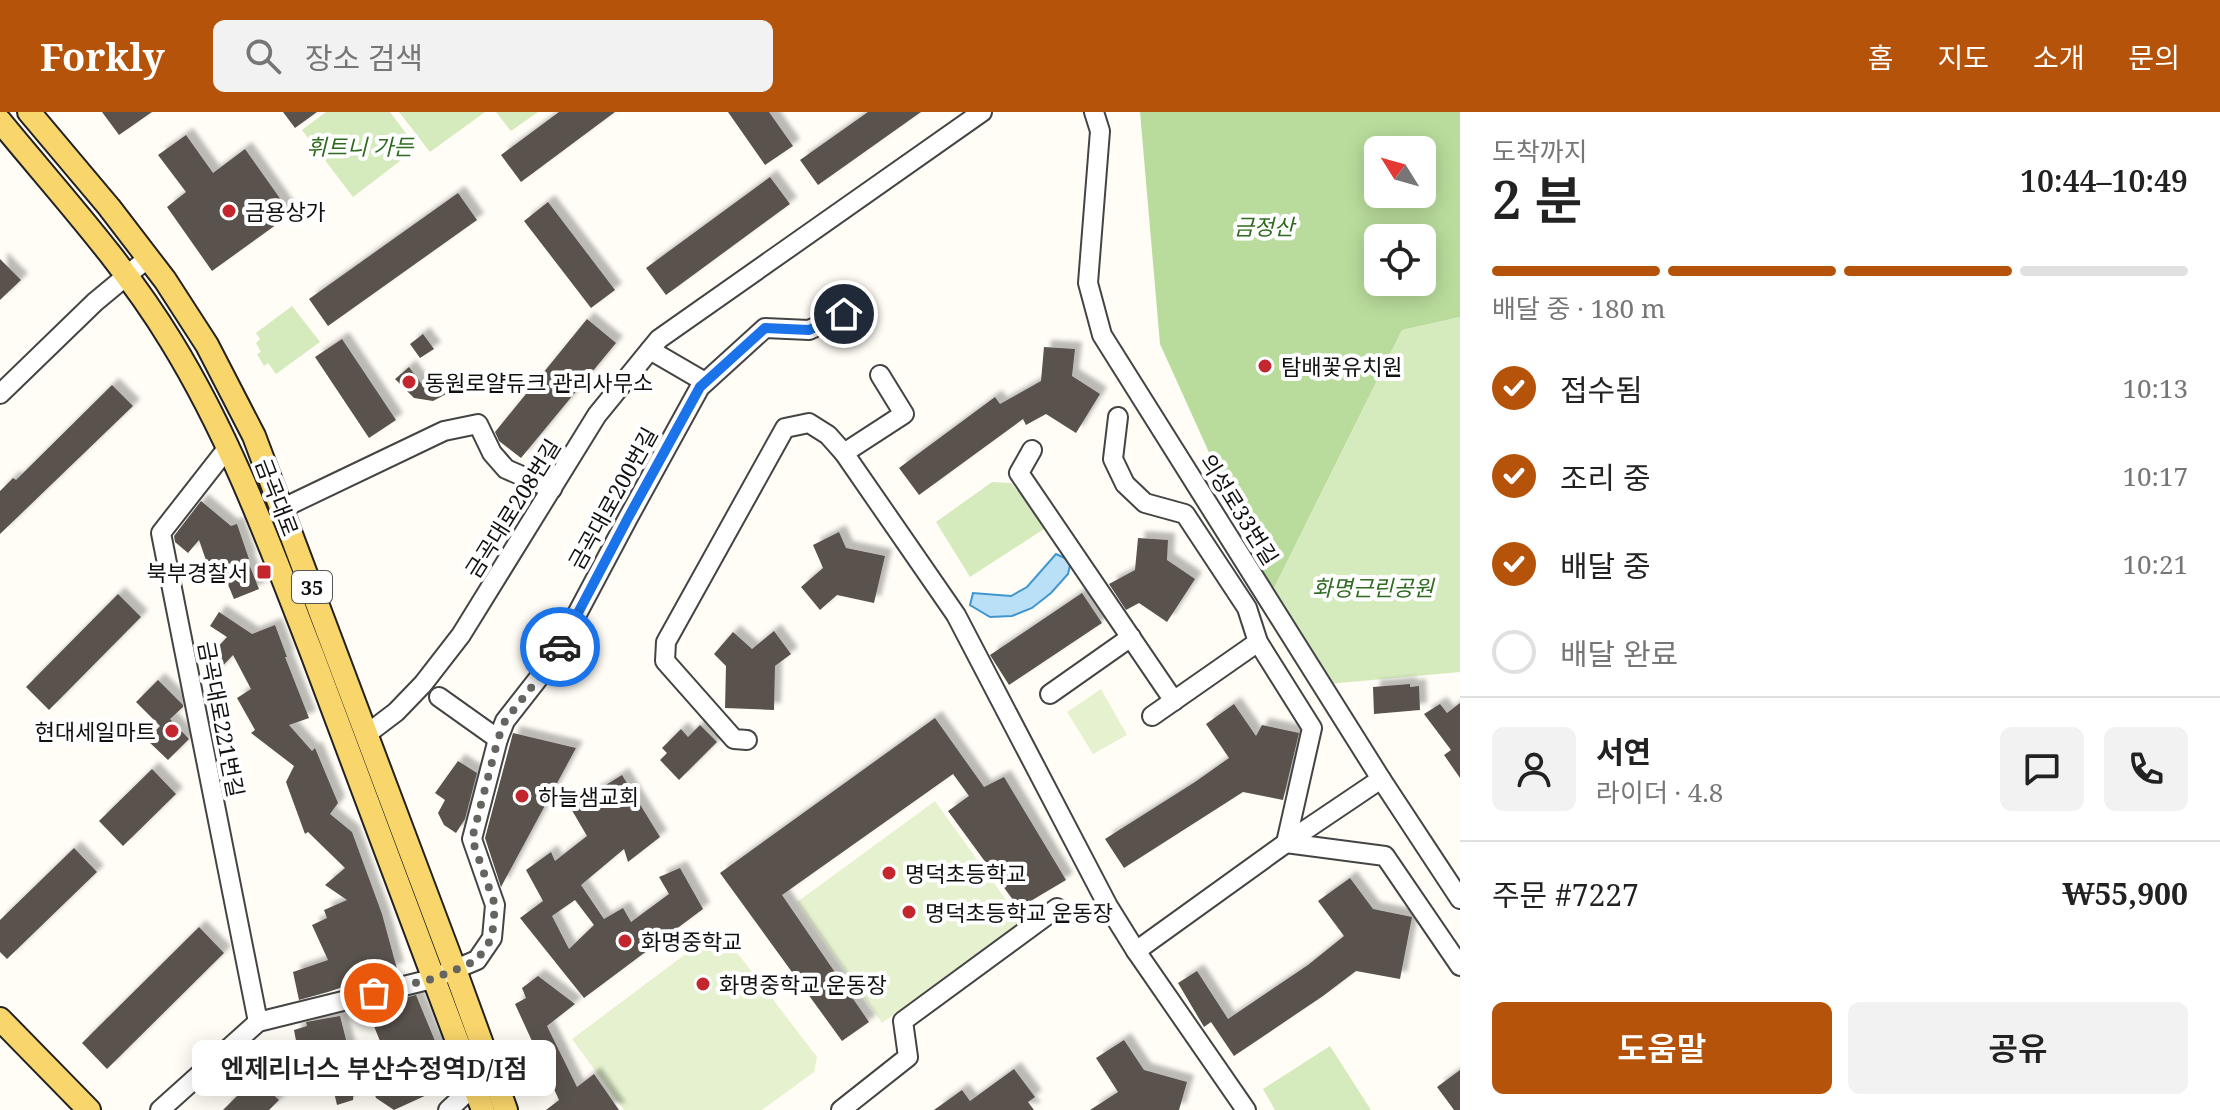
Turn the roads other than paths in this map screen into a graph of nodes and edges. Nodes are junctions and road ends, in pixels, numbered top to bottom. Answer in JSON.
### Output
{"nodes":[{"id":1,"x":29,"y":112,"type":"edge"},
{"id":2,"x":982,"y":112,"type":"edge"},
{"id":3,"x":1094,"y":112,"type":"edge"},
{"id":4,"x":0,"y":121,"type":"edge"},
{"id":5,"x":148,"y":258,"type":"junction"},
{"id":6,"x":126,"y":275,"type":"junction"},
{"id":7,"x":844,"y":314,"type":"dead end"},
{"id":8,"x":650,"y":350,"type":"junction"},
{"id":9,"x":880,"y":375,"type":"dead end"},
{"id":10,"x":705,"y":382,"type":"junction"},
{"id":11,"x":0,"y":394,"type":"edge"},
{"id":12,"x":1118,"y":417,"type":"dead end"},
{"id":13,"x":229,"y":446,"type":"junction"},
{"id":14,"x":1032,"y":450,"type":"dead end"},
{"id":15,"x":844,"y":453,"type":"junction"},
{"id":16,"x":552,"y":489,"type":"junction"},
{"id":17,"x":283,"y":508,"type":"junction"},
{"id":18,"x":1131,"y":637,"type":"junction"},
{"id":19,"x":1258,"y":642,"type":"junction"},
{"id":20,"x":1050,"y":694,"type":"dead end"},
{"id":21,"x":439,"y":697,"type":"dead end"},
{"id":22,"x":1174,"y":701,"type":"junction"},
{"id":23,"x":1152,"y":716,"type":"dead end"},
{"id":24,"x":367,"y":734,"type":"junction"},
{"id":25,"x":498,"y":739,"type":"junction"},
{"id":26,"x":747,"y":740,"type":"dead end"},
{"id":27,"x":1381,"y":779,"type":"junction"},
{"id":28,"x":1286,"y":843,"type":"junction"},
{"id":29,"x":1460,"y":899,"type":"edge"},
{"id":30,"x":1057,"y":908,"type":"dead end"},
{"id":31,"x":1136,"y":951,"type":"junction"},
{"id":32,"x":1460,"y":966,"type":"edge"},
{"id":33,"x":455,"y":970,"type":"junction"},
{"id":34,"x":432,"y":979,"type":"junction"},
{"id":35,"x":0,"y":1019,"type":"edge"},
{"id":36,"x":258,"y":1022,"type":"junction"},
{"id":37,"x":474,"y":1086,"type":"junction"},
{"id":38,"x":89,"y":1110,"type":"edge"},
{"id":39,"x":160,"y":1110,"type":"edge"},
{"id":40,"x":448,"y":1110,"type":"edge"},
{"id":41,"x":483,"y":1110,"type":"edge"},
{"id":42,"x":506,"y":1110,"type":"edge"},
{"id":43,"x":841,"y":1110,"type":"edge"},
{"id":44,"x":1246,"y":1110,"type":"edge"}],
"edges":[{"from":1,"to":5,"type":"main road","name":"금곡대로","number":"35"},
{"from":2,"to":8,"type":"street","name":"금곡대로208번길"},
{"from":3,"to":27,"type":"street","name":"의성로33번길"},
{"from":4,"to":6,"type":"main road","name":"금곡대로","number":"35"},
{"from":5,"to":6,"type":"street"},
{"from":5,"to":17,"type":"main road","name":"금곡대로","number":"35"},
{"from":6,"to":11,"type":"street"},
{"from":6,"to":13,"type":"main road","name":"금곡대로","number":"35"},
{"from":7,"to":10,"type":"street","name":"금곡대로200번길"},
{"from":8,"to":10,"type":"street"},
{"from":8,"to":16,"type":"street","name":"금곡대로208번길"},
{"from":9,"to":15,"type":"street"},
{"from":10,"to":25,"type":"street","name":"금곡대로200번길"},
{"from":12,"to":19,"type":"street"},
{"from":13,"to":34,"type":"main road","name":"금곡대로","number":"35"},
{"from":13,"to":36,"type":"street","name":"금곡대로221번길"},
{"from":14,"to":18,"type":"street"},
{"from":15,"to":26,"type":"street"},
{"from":15,"to":31,"type":"street"},
{"from":16,"to":17,"type":"street"},
{"from":16,"to":24,"type":"street","name":"금곡대로208번길"},
{"from":17,"to":24,"type":"main road","name":"금곡대로","number":"35"},
{"from":18,"to":20,"type":"street"},
{"from":18,"to":22,"type":"street"},
{"from":19,"to":22,"type":"street"},
{"from":19,"to":28,"type":"street"},
{"from":21,"to":25,"type":"street"},
{"from":22,"to":23,"type":"street"},
{"from":24,"to":33,"type":"main road","name":"금곡대로","number":"35"},
{"from":25,"to":33,"type":"street","name":"금곡대로200번길"},
{"from":27,"to":28,"type":"street"},
{"from":27,"to":29,"type":"street","name":"의성로33번길"},
{"from":28,"to":31,"type":"street"},
{"from":28,"to":32,"type":"street"},
{"from":30,"to":43,"type":"street"},
{"from":31,"to":44,"type":"street"},
{"from":33,"to":34,"type":"street","name":"금곡대로200번길"},
{"from":33,"to":42,"type":"main road","name":"금곡대로","number":"35"},
{"from":34,"to":36,"type":"street","name":"금곡대로200번길"},
{"from":34,"to":37,"type":"main road","name":"금곡대로","number":"35"},
{"from":35,"to":38,"type":"main road"},
{"from":36,"to":39,"type":"street"},
{"from":37,"to":40,"type":"street"},
{"from":37,"to":41,"type":"main road","name":"금곡대로","number":"35"}]}
